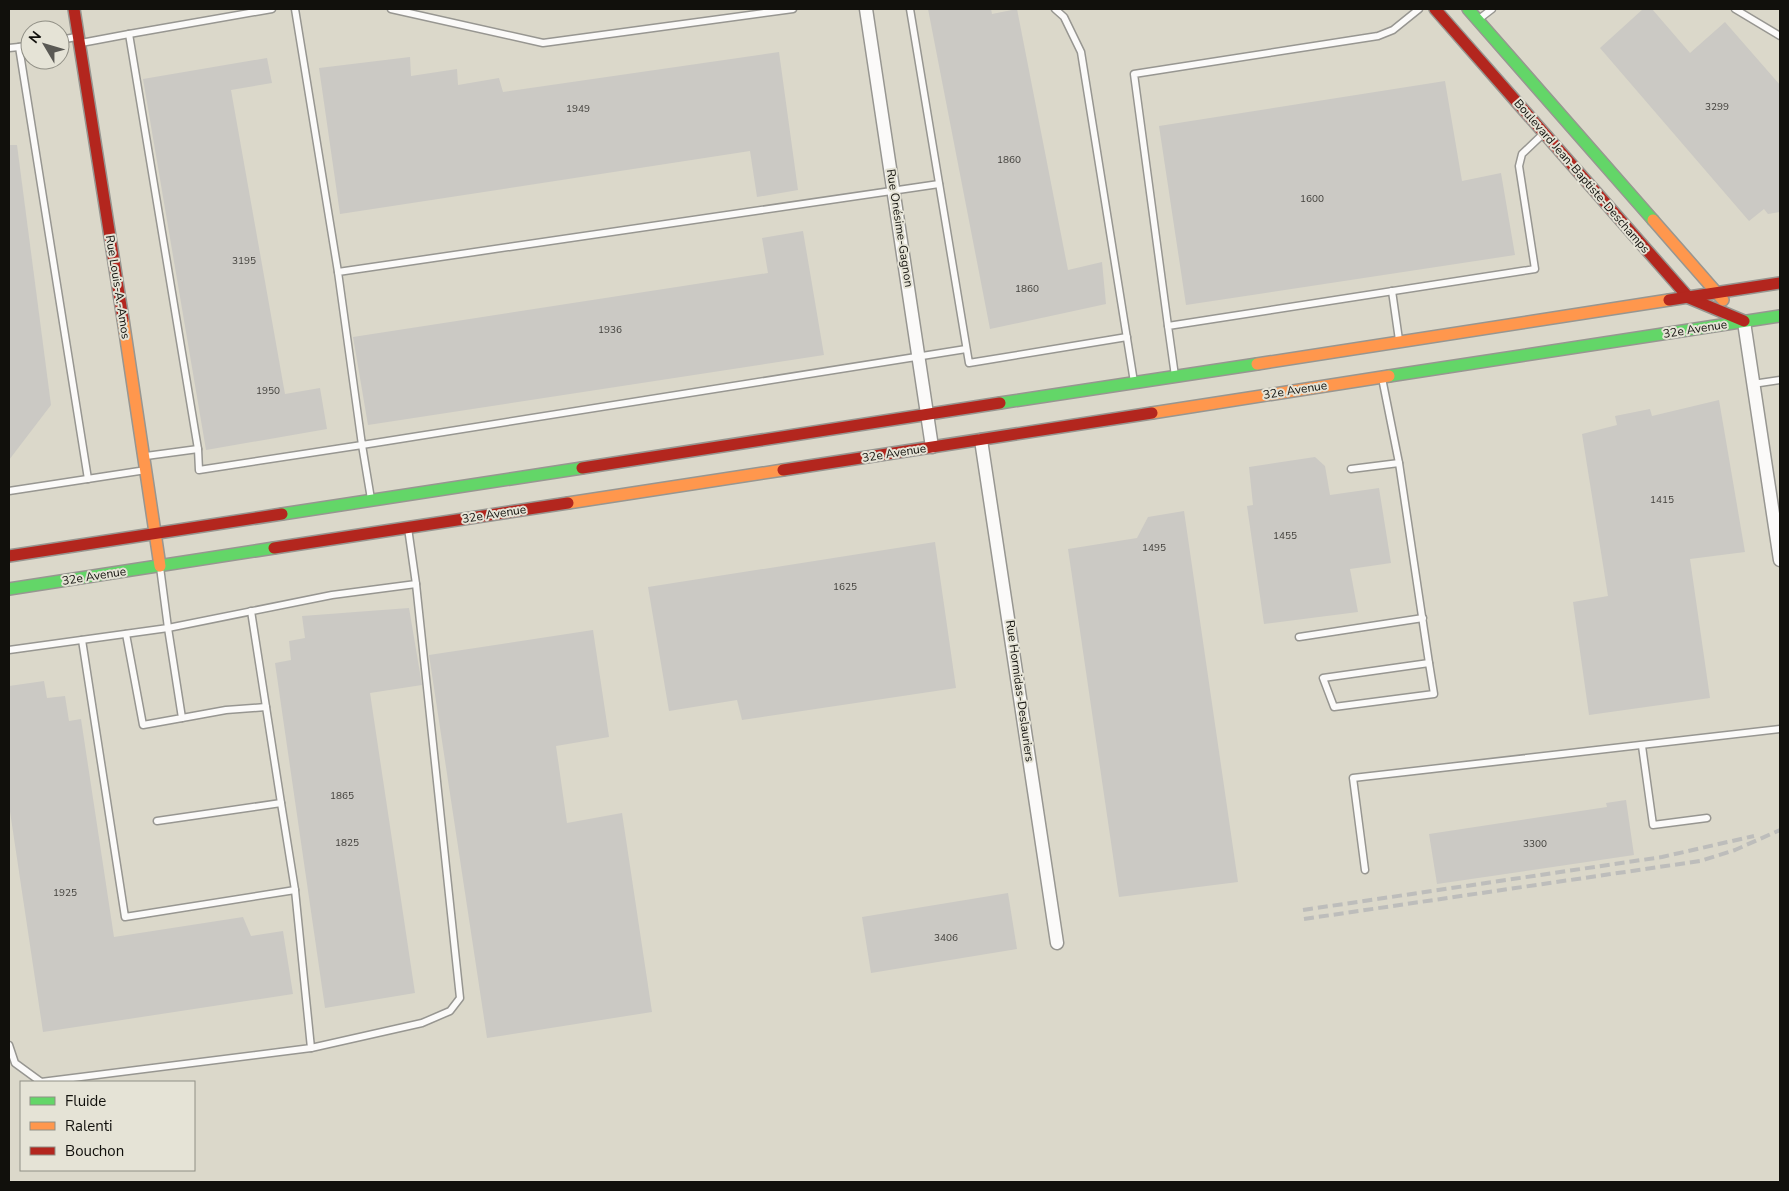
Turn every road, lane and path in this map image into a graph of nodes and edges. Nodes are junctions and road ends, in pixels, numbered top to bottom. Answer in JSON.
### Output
{"nodes":[{"id":1,"x":74,"y":9,"type":"edge"},
{"id":2,"x":272,"y":9,"type":"edge"},
{"id":3,"x":295,"y":9,"type":"edge"},
{"id":4,"x":391,"y":9,"type":"edge"},
{"id":5,"x":793,"y":9,"type":"edge"},
{"id":6,"x":866,"y":9,"type":"edge"},
{"id":7,"x":910,"y":9,"type":"edge"},
{"id":8,"x":1055,"y":9,"type":"edge"},
{"id":9,"x":1419,"y":9,"type":"edge"},
{"id":10,"x":1435,"y":9,"type":"edge"},
{"id":11,"x":1456,"y":9,"type":"edge"},
{"id":12,"x":1468,"y":9,"type":"edge"},
{"id":13,"x":1492,"y":9,"type":"edge"},
{"id":14,"x":1735,"y":9,"type":"edge"},
{"id":15,"x":1444,"y":19,"type":"junction"},
{"id":16,"x":1478,"y":20,"type":"junction"},
{"id":17,"x":129,"y":34,"type":"junction"},
{"id":18,"x":1780,"y":36,"type":"edge"},
{"id":19,"x":70,"y":40,"type":"edge"},
{"id":20,"x":79,"y":40,"type":"junction"},
{"id":21,"x":19,"y":47,"type":"joint"},
{"id":22,"x":9,"y":48,"type":"edge"},
{"id":23,"x":1544,"y":133,"type":"junction"},
{"id":24,"x":939,"y":184,"type":"junction"},
{"id":25,"x":895,"y":192,"type":"junction"},
{"id":26,"x":338,"y":272,"type":"junction"},
{"id":27,"x":1780,"y":283,"type":"edge"},
{"id":28,"x":1392,"y":291,"type":"junction"},
{"id":29,"x":1717,"y":293,"type":"junction"},
{"id":30,"x":1689,"y":298,"type":"junction"},
{"id":31,"x":1780,"y":316,"type":"edge"},
{"id":32,"x":1744,"y":322,"type":"junction"},
{"id":33,"x":1168,"y":326,"type":"junction"},
{"id":34,"x":1127,"y":337,"type":"junction"},
{"id":35,"x":1399,"y":342,"type":"junction"},
{"id":36,"x":966,"y":349,"type":"junction"},
{"id":37,"x":920,"y":357,"type":"junction"},
{"id":38,"x":1382,"y":376,"type":"junction"},
{"id":39,"x":1175,"y":377,"type":"junction"},
{"id":40,"x":1780,"y":380,"type":"edge"},
{"id":41,"x":1134,"y":383,"type":"junction"},
{"id":42,"x":1753,"y":384,"type":"junction"},
{"id":43,"x":928,"y":414,"type":"junction"},
{"id":44,"x":981,"y":440,"type":"junction"},
{"id":45,"x":362,"y":445,"type":"junction"},
{"id":46,"x":932,"y":447,"type":"junction"},
{"id":47,"x":198,"y":448,"type":"junction"},
{"id":48,"x":145,"y":456,"type":"junction"},
{"id":49,"x":1398,"y":463,"type":"junction"},
{"id":50,"x":1351,"y":469,"type":"dead end"},
{"id":51,"x":147,"y":470,"type":"junction"},
{"id":52,"x":88,"y":479,"type":"junction"},
{"id":53,"x":9,"y":491,"type":"edge"},
{"id":54,"x":371,"y":500,"type":"junction"},
{"id":55,"x":408,"y":527,"type":"junction"},
{"id":56,"x":156,"y":534,"type":"junction"},
{"id":57,"x":9,"y":556,"type":"edge"},
{"id":58,"x":1780,"y":560,"type":"edge"},
{"id":59,"x":160,"y":566,"type":"junction"},
{"id":60,"x":416,"y":584,"type":"junction"},
{"id":61,"x":9,"y":589,"type":"edge"},
{"id":62,"x":251,"y":611,"type":"junction"},
{"id":63,"x":1423,"y":618,"type":"junction"},
{"id":64,"x":168,"y":628,"type":"junction"},
{"id":65,"x":126,"y":634,"type":"junction"},
{"id":66,"x":1299,"y":637,"type":"dead end"},
{"id":67,"x":82,"y":640,"type":"junction"},
{"id":68,"x":9,"y":650,"type":"edge"},
{"id":69,"x":1429,"y":663,"type":"junction"},
{"id":70,"x":266,"y":707,"type":"junction"},
{"id":71,"x":182,"y":718,"type":"junction"},
{"id":72,"x":1780,"y":729,"type":"edge"},
{"id":73,"x":1642,"y":746,"type":"junction"},
{"id":74,"x":281,"y":803,"type":"junction"},
{"id":75,"x":1707,"y":818,"type":"dead end"},
{"id":76,"x":157,"y":821,"type":"dead end"},
{"id":77,"x":1365,"y":870,"type":"dead end"},
{"id":78,"x":295,"y":890,"type":"junction"},
{"id":79,"x":1057,"y":943,"type":"dead end"},
{"id":80,"x":9,"y":1045,"type":"edge"},
{"id":81,"x":310,"y":1048,"type":"junction"},
{"id":82,"x":40,"y":1081,"type":"edge"},
{"id":83,"x":49,"y":1081,"type":"edge"}],
"edges":[{"from":1,"to":20,"type":"street","name":"Rue Louis-A.-Amos"},
{"from":2,"to":17,"type":"lane"},
{"from":3,"to":26,"type":"lane"},
{"from":4,"to":5,"type":"lane"},
{"from":6,"to":25,"type":"street","name":"Rue Onésime-Gagnon"},
{"from":7,"to":24,"type":"lane"},
{"from":8,"to":34,"type":"lane"},
{"from":9,"to":33,"type":"lane"},
{"from":10,"to":15,"type":"street","name":"Boulevard Jean-Baptiste-Deschamps"},
{"from":11,"to":15,"type":"street"},
{"from":12,"to":16,"type":"street","name":"Boulevard Jean-Baptiste-Deschamps"},
{"from":13,"to":16,"type":"lane"},
{"from":14,"to":18,"type":"lane"},
{"from":15,"to":23,"type":"street","name":"Boulevard Jean-Baptiste-Deschamps"},
{"from":16,"to":29,"type":"street","name":"Boulevard Jean-Baptiste-Deschamps"},
{"from":17,"to":20,"type":"lane"},
{"from":17,"to":47,"type":"lane"},
{"from":19,"to":20,"type":"lane"},
{"from":20,"to":48,"type":"street","name":"Rue Louis-A.-Amos"},
{"from":21,"to":22,"type":"lane"},
{"from":21,"to":52,"type":"lane"},
{"from":23,"to":28,"type":"lane"},
{"from":23,"to":30,"type":"street","name":"Boulevard Jean-Baptiste-Deschamps"},
{"from":24,"to":25,"type":"lane"},
{"from":24,"to":36,"type":"lane"},
{"from":25,"to":26,"type":"lane"},
{"from":25,"to":37,"type":"street","name":"Rue Onésime-Gagnon"},
{"from":26,"to":45,"type":"lane"},
{"from":27,"to":29,"type":"street"},
{"from":28,"to":33,"type":"lane"},
{"from":28,"to":35,"type":"lane"},
{"from":29,"to":30,"type":"street"},
{"from":29,"to":32,"type":"street","name":"Boulevard Jean-Baptiste-Deschamps"},
{"from":30,"to":32,"type":"street","name":"Boulevard Jean-Baptiste-Deschamps"},
{"from":30,"to":35,"type":"street"},
{"from":31,"to":32,"type":"street","name":"32e Avenue"},
{"from":32,"to":38,"type":"street","name":"32e Avenue"},
{"from":32,"to":42,"type":"street"},
{"from":33,"to":39,"type":"lane"},
{"from":34,"to":36,"type":"lane"},
{"from":34,"to":41,"type":"lane"},
{"from":35,"to":39,"type":"street"},
{"from":36,"to":37,"type":"lane"},
{"from":37,"to":43,"type":"street","name":"Rue Onésime-Gagnon"},
{"from":37,"to":45,"type":"lane"},
{"from":38,"to":44,"type":"street","name":"32e Avenue"},
{"from":38,"to":49,"type":"lane"},
{"from":39,"to":41,"type":"street"},
{"from":40,"to":42,"type":"lane"},
{"from":41,"to":43,"type":"street"},
{"from":42,"to":58,"type":"street"},
{"from":43,"to":46,"type":"street","name":"Rue Onésime-Gagnon"},
{"from":43,"to":54,"type":"street"},
{"from":44,"to":46,"type":"street","name":"32e Avenue"},
{"from":44,"to":79,"type":"street","name":"Rue Hormidas-Deslauriers"},
{"from":45,"to":47,"type":"lane"},
{"from":45,"to":54,"type":"lane"},
{"from":46,"to":55,"type":"street","name":"32e Avenue"},
{"from":47,"to":48,"type":"lane"},
{"from":48,"to":51,"type":"street","name":"Rue Louis-A.-Amos"},
{"from":49,"to":50,"type":"lane"},
{"from":49,"to":63,"type":"lane"},
{"from":51,"to":52,"type":"lane"},
{"from":51,"to":56,"type":"street","name":"Rue Louis-A.-Amos"},
{"from":52,"to":53,"type":"lane"},
{"from":54,"to":56,"type":"street"},
{"from":55,"to":59,"type":"street","name":"32e Avenue"},
{"from":55,"to":60,"type":"lane"},
{"from":56,"to":57,"type":"street"},
{"from":56,"to":59,"type":"street","name":"Rue Louis-A.-Amos"},
{"from":59,"to":61,"type":"street","name":"32e Avenue"},
{"from":59,"to":64,"type":"lane"},
{"from":60,"to":62,"type":"lane"},
{"from":60,"to":81,"type":"lane"},
{"from":62,"to":64,"type":"lane"},
{"from":62,"to":70,"type":"lane"},
{"from":63,"to":66,"type":"lane"},
{"from":63,"to":69,"type":"lane"},
{"from":64,"to":65,"type":"lane"},
{"from":64,"to":71,"type":"lane"},
{"from":65,"to":67,"type":"lane"},
{"from":65,"to":71,"type":"lane"},
{"from":67,"to":68,"type":"lane"},
{"from":67,"to":78,"type":"lane"},
{"from":69,"to":69,"type":"lane"},
{"from":70,"to":71,"type":"lane"},
{"from":70,"to":74,"type":"lane"},
{"from":72,"to":73,"type":"lane"},
{"from":73,"to":75,"type":"lane"},
{"from":73,"to":77,"type":"lane"},
{"from":74,"to":76,"type":"lane"},
{"from":74,"to":78,"type":"lane"},
{"from":78,"to":81,"type":"lane"},
{"from":80,"to":82,"type":"lane"},
{"from":81,"to":83,"type":"lane"}]}
